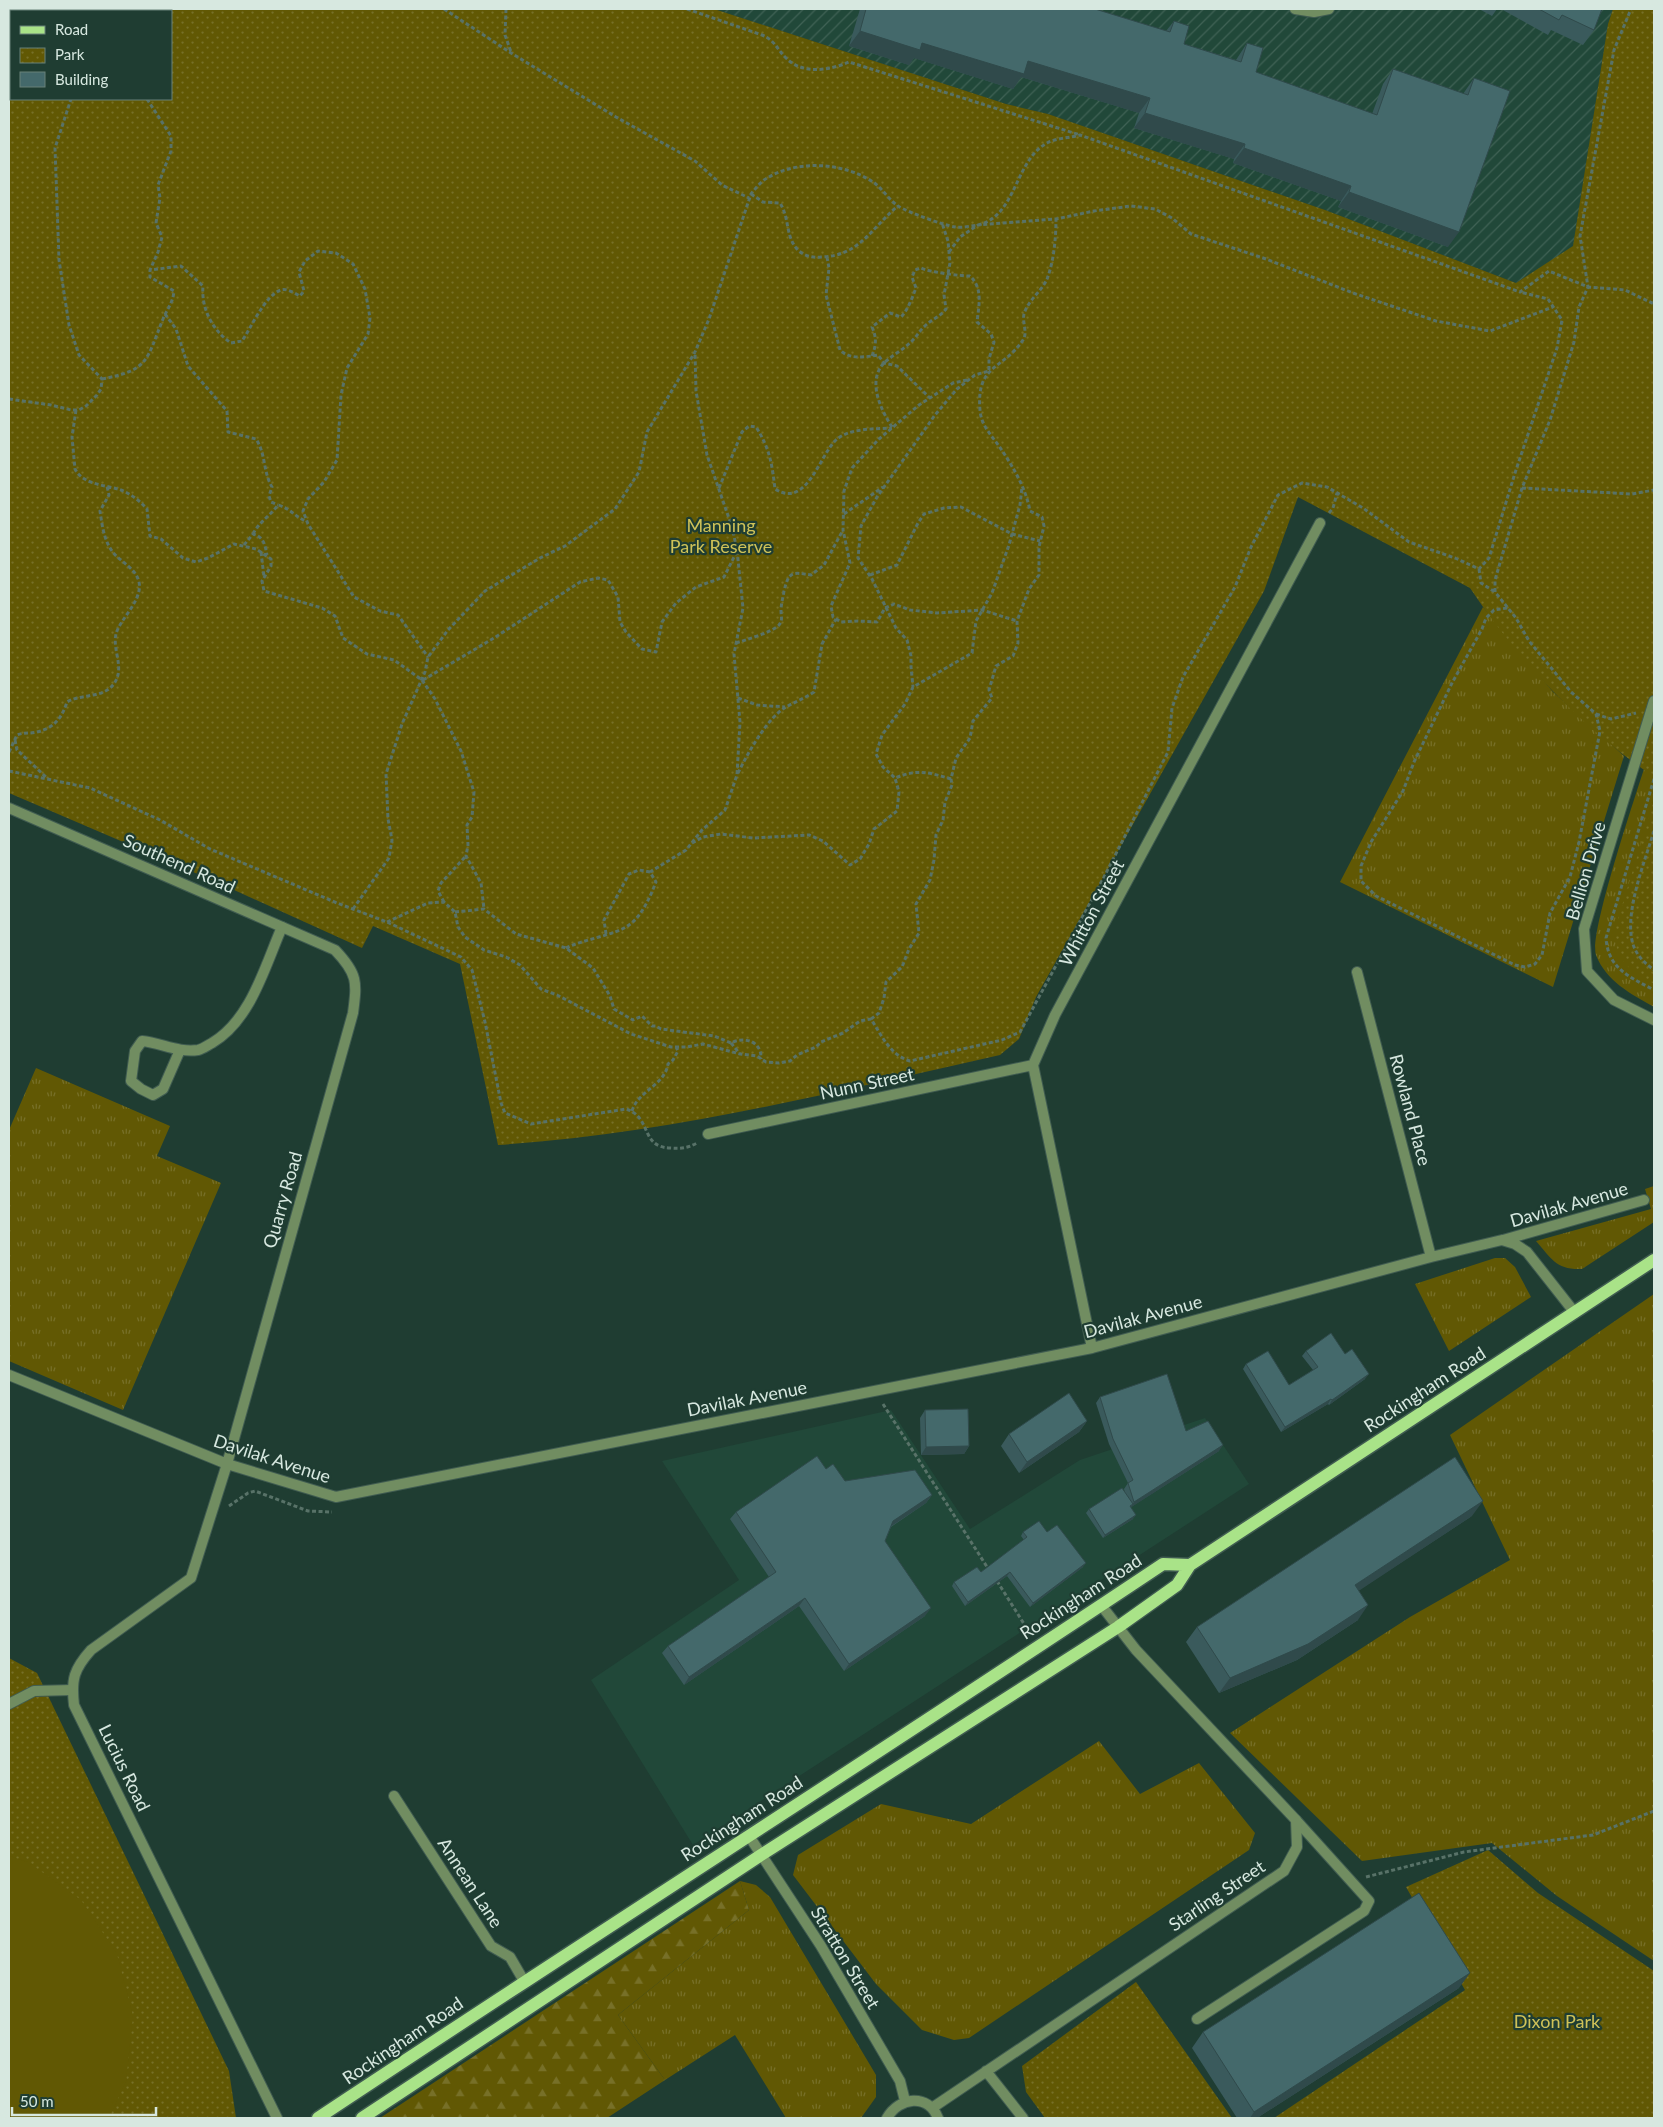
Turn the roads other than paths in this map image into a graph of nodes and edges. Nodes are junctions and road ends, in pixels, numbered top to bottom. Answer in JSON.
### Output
{"nodes":[{"id":1,"x":1295,"y":9,"type":"edge"},
{"id":2,"x":1330,"y":9,"type":"edge"},
{"id":3,"x":1320,"y":523,"type":"road end"},
{"id":4,"x":1654,"y":701,"type":"edge"},
{"id":5,"x":9,"y":808,"type":"edge"},
{"id":6,"x":282,"y":927,"type":"junction"},
{"id":7,"x":335,"y":950,"type":"joint"},
{"id":8,"x":1357,"y":972,"type":"dead end"},
{"id":9,"x":1654,"y":1020,"type":"edge"},
{"id":10,"x":180,"y":1050,"type":"junction"},
{"id":11,"x":1033,"y":1065,"type":"junction"},
{"id":12,"x":708,"y":1134,"type":"road end"},
{"id":13,"x":1644,"y":1200,"type":"dead end"},
{"id":14,"x":1502,"y":1240,"type":"junction"},
{"id":15,"x":1431,"y":1257,"type":"junction"},
{"id":16,"x":1654,"y":1260,"type":"edge"},
{"id":17,"x":1574,"y":1313,"type":"junction"},
{"id":18,"x":1092,"y":1348,"type":"junction"},
{"id":19,"x":9,"y":1375,"type":"edge"},
{"id":20,"x":227,"y":1464,"type":"junction"},
{"id":21,"x":1190,"y":1564,"type":"junction"},
{"id":22,"x":1101,"y":1606,"type":"junction"},
{"id":23,"x":1118,"y":1627,"type":"junction"},
{"id":24,"x":72,"y":1690,"type":"junction"},
{"id":25,"x":9,"y":1704,"type":"edge"},
{"id":26,"x":394,"y":1796,"type":"dead end"},
{"id":27,"x":1296,"y":1820,"type":"junction"},
{"id":28,"x":749,"y":1836,"type":"junction"},
{"id":29,"x":761,"y":1855,"type":"junction"},
{"id":30,"x":524,"y":1981,"type":"junction"},
{"id":31,"x":1197,"y":2019,"type":"dead end"},
{"id":32,"x":986,"y":2071,"type":"junction"},
{"id":33,"x":905,"y":2102,"type":"junction"},
{"id":34,"x":932,"y":2108,"type":"junction"},
{"id":35,"x":277,"y":2118,"type":"edge"},
{"id":36,"x":318,"y":2118,"type":"edge"},
{"id":37,"x":362,"y":2118,"type":"edge"},
{"id":38,"x":887,"y":2118,"type":"edge"},
{"id":39,"x":938,"y":2118,"type":"edge"},
{"id":40,"x":1023,"y":2118,"type":"edge"}],
"edges":[{"from":1,"to":2,"type":"street"},
{"from":3,"to":11,"type":"street","name":"Whitton Street"},
{"from":4,"to":9,"type":"street","name":"Bellion Drive"},
{"from":5,"to":6,"type":"street","name":"Southend Road"},
{"from":6,"to":7,"type":"street","name":"Southend Road"},
{"from":6,"to":10,"type":"street"},
{"from":7,"to":20,"type":"street","name":"Quarry Road"},
{"from":8,"to":15,"type":"street","name":"Rowland Place"},
{"from":10,"to":10,"type":"street"},
{"from":11,"to":12,"type":"street","name":"Nunn Street"},
{"from":11,"to":18,"type":"street"},
{"from":13,"to":14,"type":"street","name":"Davilak Avenue"},
{"from":14,"to":15,"type":"street","name":"Davilak Avenue"},
{"from":14,"to":17,"type":"street","name":"Davilak Avenue"},
{"from":15,"to":18,"type":"street","name":"Davilak Avenue"},
{"from":16,"to":17,"type":"main road","name":"Rockingham Road"},
{"from":17,"to":21,"type":"main road","name":"Rockingham Road"},
{"from":18,"to":20,"type":"street","name":"Davilak Avenue"},
{"from":19,"to":20,"type":"street","name":"Davilak Avenue"},
{"from":20,"to":24,"type":"street","name":"Lucius Road"},
{"from":21,"to":22,"type":"main road","name":"Rockingham Road"},
{"from":21,"to":23,"type":"main road","name":"Rockingham Road"},
{"from":22,"to":23,"type":"street"},
{"from":22,"to":28,"type":"main road","name":"Rockingham Road"},
{"from":23,"to":27,"type":"street"},
{"from":23,"to":29,"type":"main road","name":"Rockingham Road"},
{"from":24,"to":25,"type":"street"},
{"from":24,"to":35,"type":"street","name":"Lucius Road"},
{"from":26,"to":30,"type":"street","name":"Annean Lane"},
{"from":27,"to":31,"type":"street"},
{"from":27,"to":32,"type":"street","name":"Starling Street"},
{"from":28,"to":29,"type":"street","name":"Stratton Street"},
{"from":28,"to":30,"type":"main road","name":"Rockingham Road"},
{"from":29,"to":33,"type":"street","name":"Stratton Street"},
{"from":29,"to":37,"type":"main road","name":"Rockingham Road"},
{"from":30,"to":36,"type":"main road","name":"Rockingham Road"},
{"from":32,"to":34,"type":"street","name":"Starling Street"},
{"from":32,"to":40,"type":"street"},
{"from":33,"to":34,"type":"street"},
{"from":33,"to":38,"type":"street"},
{"from":34,"to":39,"type":"street"}]}
